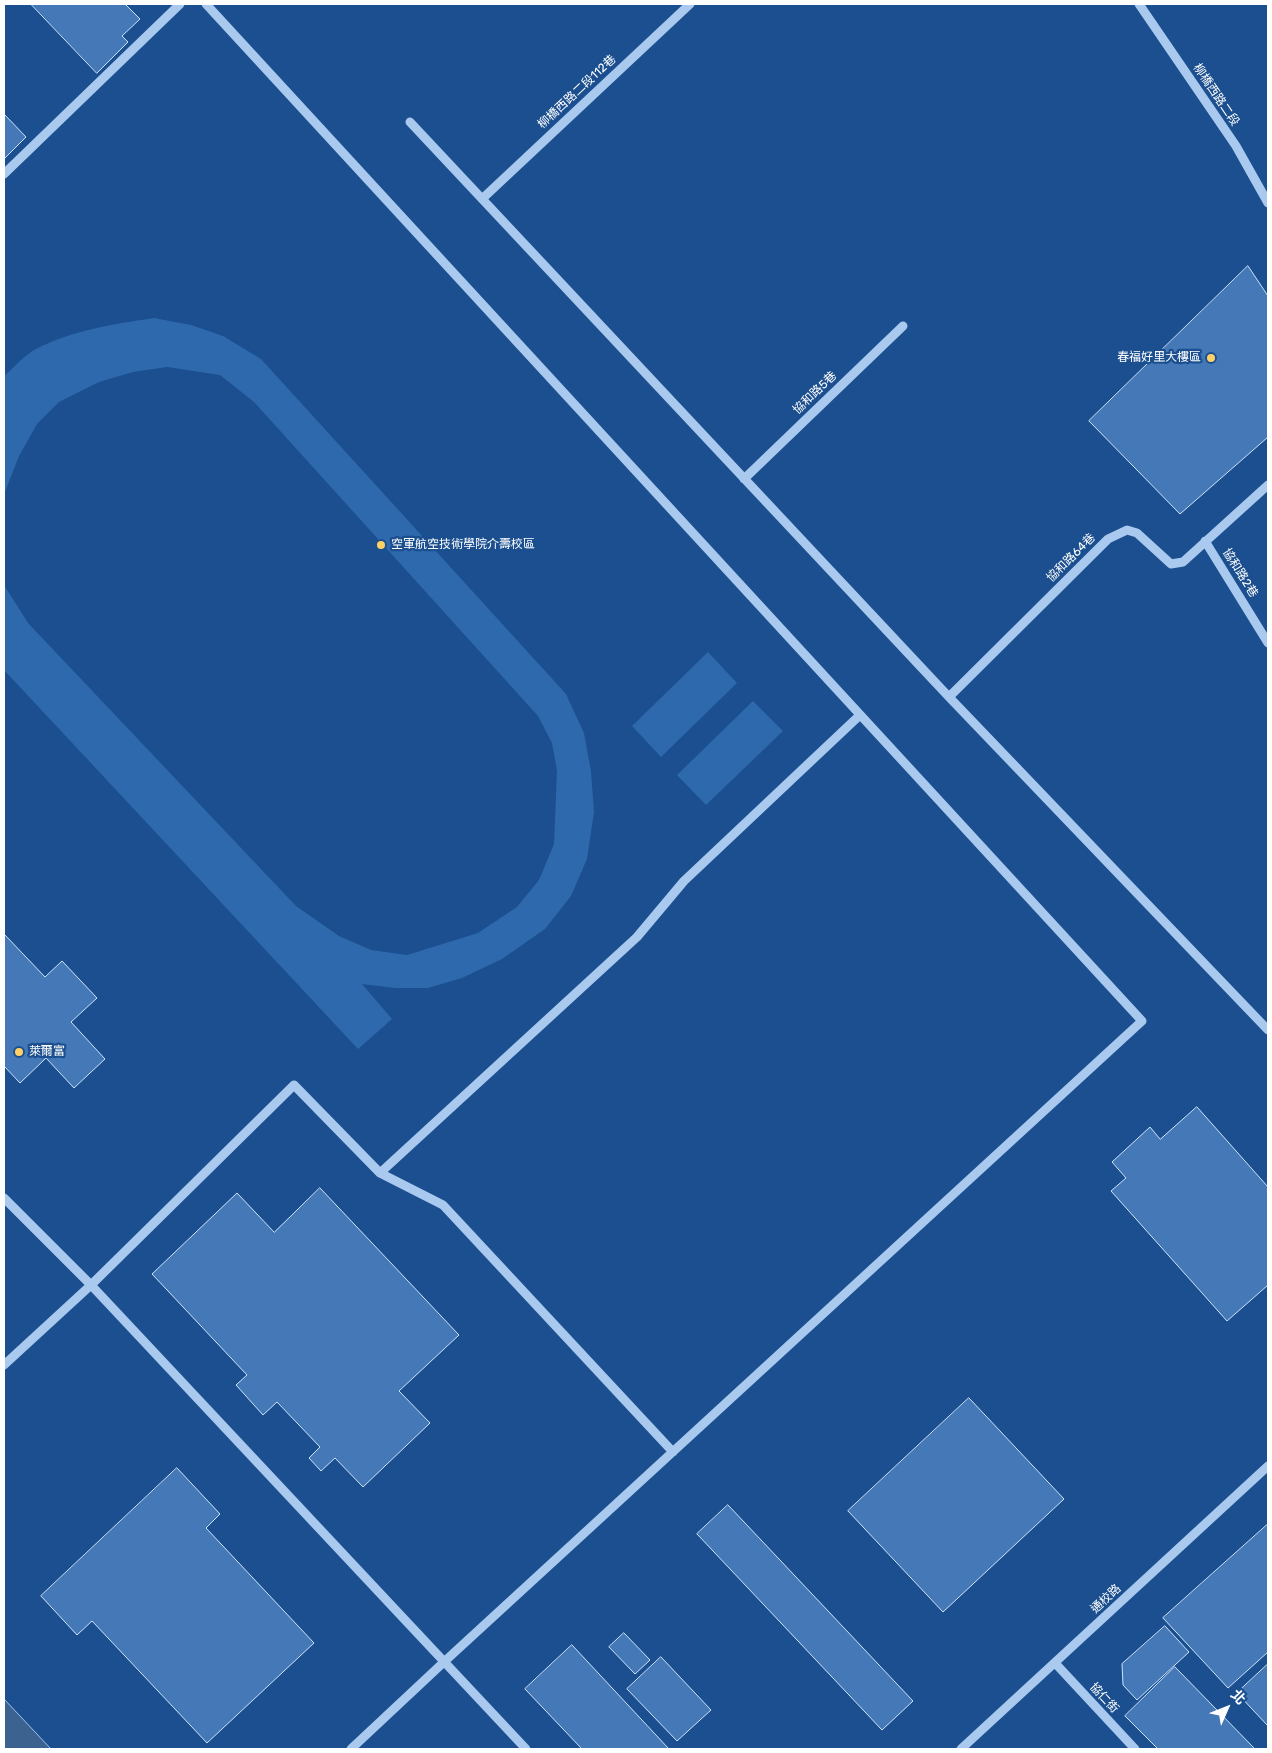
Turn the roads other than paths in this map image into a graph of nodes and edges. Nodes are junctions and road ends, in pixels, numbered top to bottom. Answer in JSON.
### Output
{"nodes":[{"id":1,"x":180,"y":4,"type":"edge"},
{"id":2,"x":206,"y":4,"type":"edge"},
{"id":3,"x":690,"y":4,"type":"edge"},
{"id":4,"x":1139,"y":4,"type":"edge"},
{"id":5,"x":410,"y":122,"type":"dead end"},
{"id":6,"x":4,"y":174,"type":"edge"},
{"id":7,"x":482,"y":199,"type":"junction"},
{"id":8,"x":1268,"y":203,"type":"edge"},
{"id":9,"x":903,"y":326,"type":"dead end"},
{"id":10,"x":744,"y":479,"type":"junction"},
{"id":11,"x":1268,"y":485,"type":"edge"},
{"id":12,"x":1206,"y":542,"type":"junction"},
{"id":13,"x":1268,"y":643,"type":"edge"},
{"id":14,"x":948,"y":697,"type":"junction"},
{"id":15,"x":860,"y":715,"type":"junction"},
{"id":16,"x":1268,"y":1030,"type":"edge"},
{"id":17,"x":380,"y":1173,"type":"junction"},
{"id":18,"x":4,"y":1198,"type":"edge"},
{"id":19,"x":91,"y":1285,"type":"junction"},
{"id":20,"x":4,"y":1364,"type":"edge"},
{"id":21,"x":673,"y":1452,"type":"junction"},
{"id":22,"x":1268,"y":1466,"type":"edge"},
{"id":23,"x":445,"y":1661,"type":"junction"},
{"id":24,"x":1055,"y":1663,"type":"junction"},
{"id":25,"x":351,"y":1749,"type":"edge"},
{"id":26,"x":526,"y":1749,"type":"edge"},
{"id":27,"x":961,"y":1749,"type":"edge"},
{"id":28,"x":1135,"y":1749,"type":"edge"}],
"edges":[{"from":1,"to":6,"type":"street"},
{"from":2,"to":15,"type":"street"},
{"from":3,"to":7,"type":"street","name":"柳橋西路二段112巷"},
{"from":4,"to":8,"type":"street","name":"柳橋西路二段"},
{"from":5,"to":7,"type":"street"},
{"from":7,"to":10,"type":"street"},
{"from":9,"to":10,"type":"street","name":"協和路5巷"},
{"from":10,"to":14,"type":"street"},
{"from":11,"to":12,"type":"street","name":"協和路64巷"},
{"from":12,"to":13,"type":"street","name":"協和路2巷"},
{"from":12,"to":14,"type":"street","name":"協和路64巷"},
{"from":14,"to":16,"type":"street"},
{"from":15,"to":17,"type":"street"},
{"from":15,"to":21,"type":"street"},
{"from":17,"to":19,"type":"street"},
{"from":17,"to":21,"type":"street"},
{"from":18,"to":19,"type":"street"},
{"from":19,"to":20,"type":"street"},
{"from":19,"to":23,"type":"street"},
{"from":21,"to":23,"type":"street"},
{"from":22,"to":24,"type":"street","name":"通校路"},
{"from":23,"to":25,"type":"street"},
{"from":23,"to":26,"type":"street"},
{"from":24,"to":27,"type":"street","name":"通校路"},
{"from":24,"to":28,"type":"street","name":"協仁街"}]}
